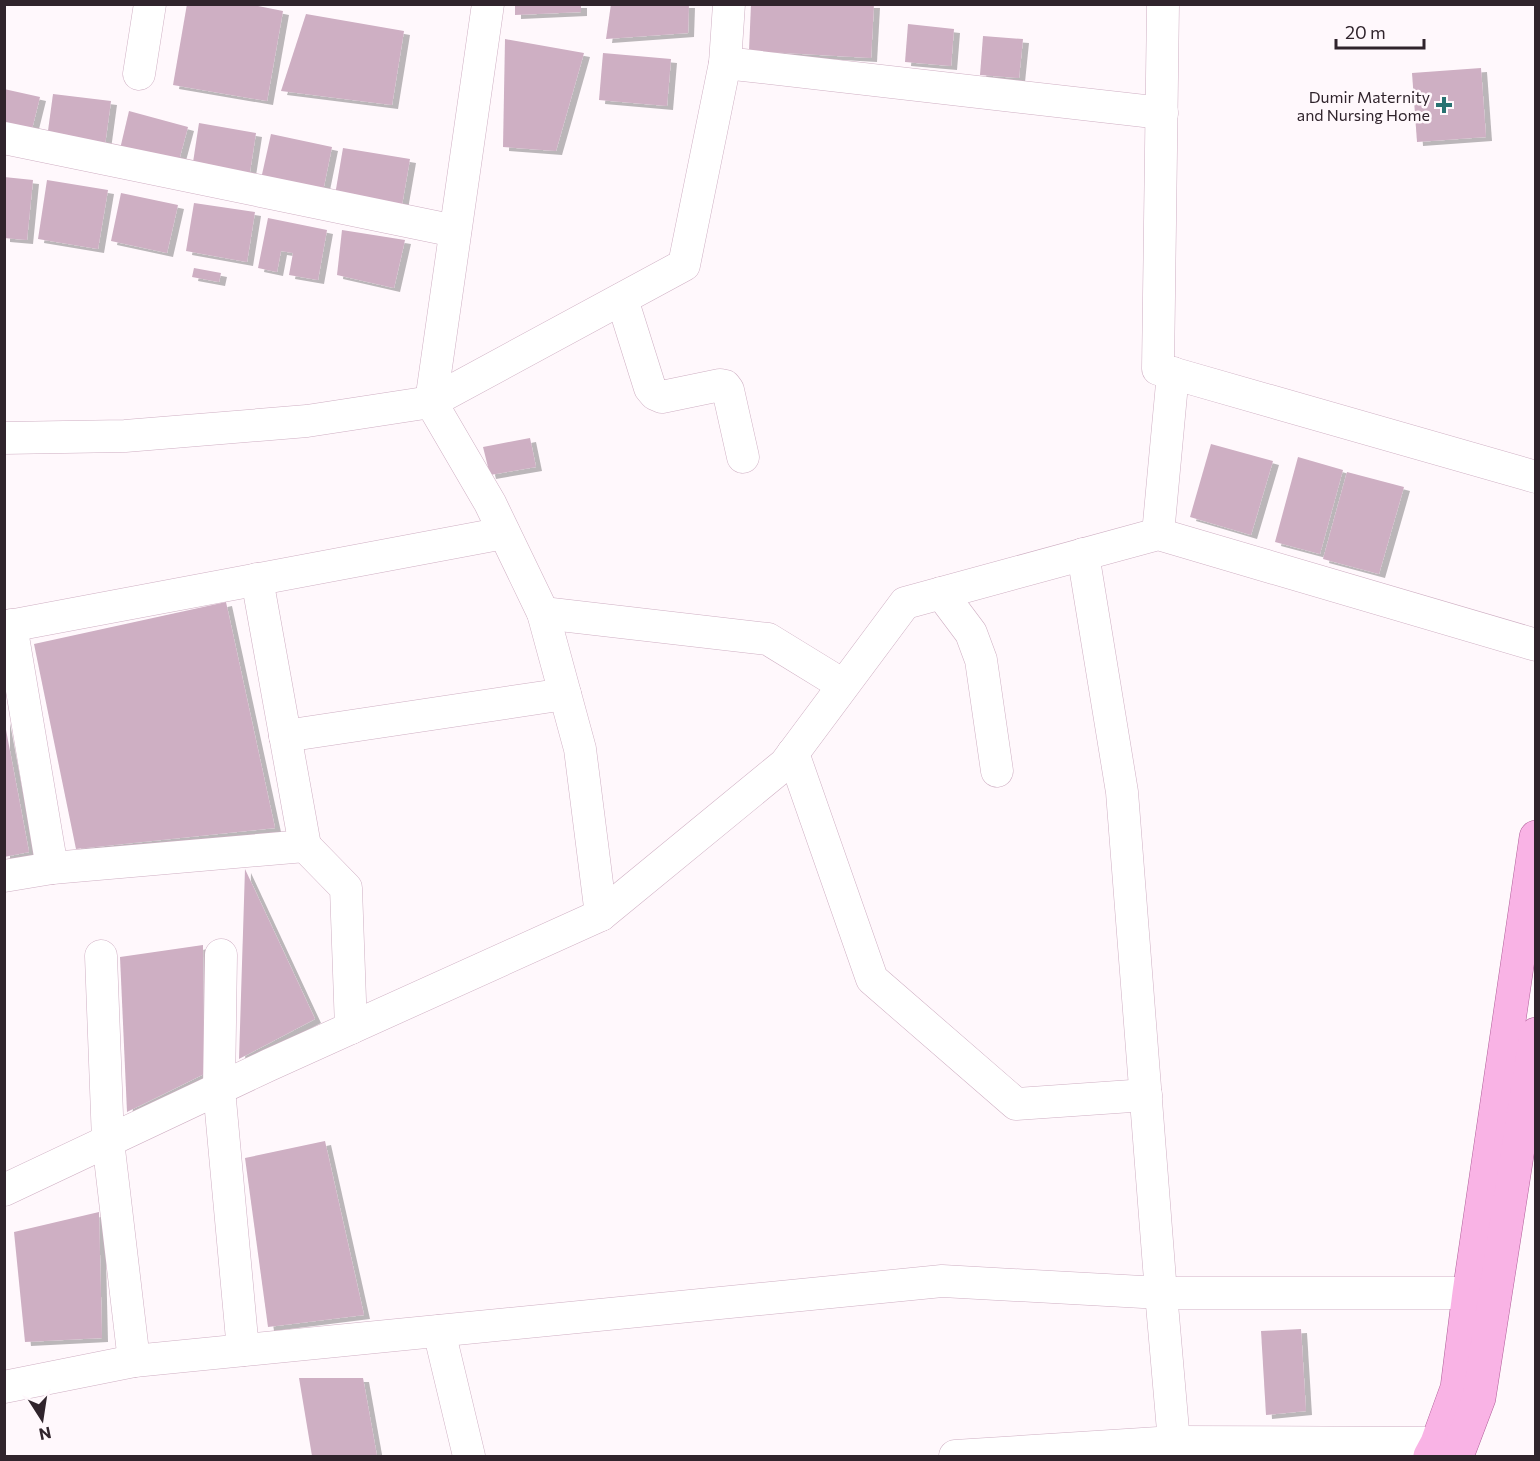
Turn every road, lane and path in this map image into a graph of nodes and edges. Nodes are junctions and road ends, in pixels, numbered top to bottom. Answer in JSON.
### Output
{"nodes":[{"id":1,"x":150,"y":4,"type":"edge"},
{"id":2,"x":488,"y":4,"type":"edge"},
{"id":3,"x":729,"y":4,"type":"edge"},
{"id":4,"x":1163,"y":4,"type":"edge"},
{"id":5,"x":724,"y":63,"type":"junction"},
{"id":6,"x":139,"y":74,"type":"dead end"},
{"id":7,"x":1162,"y":113,"type":"junction"},
{"id":8,"x":4,"y":138,"type":"edge"},
{"id":9,"x":455,"y":231,"type":"junction"},
{"id":10,"x":621,"y":299,"type":"junction"},
{"id":11,"x":1173,"y":373,"type":"junction"},
{"id":12,"x":430,"y":402,"type":"junction"},
{"id":13,"x":4,"y":438,"type":"edge"},
{"id":14,"x":743,"y":457,"type":"dead end"},
{"id":15,"x":1536,"y":477,"type":"edge"},
{"id":16,"x":504,"y":533,"type":"junction"},
{"id":17,"x":1158,"y":534,"type":"junction"},
{"id":18,"x":1083,"y":554,"type":"junction"},
{"id":19,"x":257,"y":579,"type":"junction"},
{"id":20,"x":941,"y":592,"type":"junction"},
{"id":21,"x":543,"y":612,"type":"junction"},
{"id":22,"x":8,"y":626,"type":"edge"},
{"id":23,"x":1536,"y":645,"type":"edge"},
{"id":24,"x":843,"y":685,"type":"junction"},
{"id":25,"x":565,"y":694,"type":"junction"},
{"id":26,"x":285,"y":736,"type":"junction"},
{"id":27,"x":793,"y":753,"type":"junction"},
{"id":28,"x":997,"y":771,"type":"dead end"},
{"id":29,"x":1536,"y":837,"type":"edge"},
{"id":30,"x":305,"y":846,"type":"junction"},
{"id":31,"x":52,"y":868,"type":"junction"},
{"id":32,"x":4,"y":876,"type":"edge"},
{"id":33,"x":601,"y":915,"type":"junction"},
{"id":34,"x":221,"y":955,"type":"dead end"},
{"id":35,"x":101,"y":956,"type":"dead end"},
{"id":36,"x":351,"y":1028,"type":"junction"},
{"id":37,"x":1536,"y":1034,"type":"edge"},
{"id":38,"x":219,"y":1089,"type":"junction"},
{"id":39,"x":1146,"y":1095,"type":"junction"},
{"id":40,"x":108,"y":1141,"type":"junction"},
{"id":41,"x":4,"y":1190,"type":"edge"},
{"id":42,"x":1161,"y":1293,"type":"junction"},
{"id":43,"x":1469,"y":1293,"type":"junction"},
{"id":44,"x":439,"y":1331,"type":"junction"},
{"id":45,"x":243,"y":1350,"type":"junction"},
{"id":46,"x":134,"y":1361,"type":"junction"},
{"id":47,"x":4,"y":1387,"type":"edge"},
{"id":48,"x":1174,"y":1442,"type":"junction"},
{"id":49,"x":1446,"y":1450,"type":"edge"},
{"id":50,"x":469,"y":1456,"type":"edge"},
{"id":51,"x":955,"y":1456,"type":"edge"}],
"edges":[{"from":1,"to":6,"type":"street"},
{"from":2,"to":9,"type":"street"},
{"from":3,"to":5,"type":"street"},
{"from":4,"to":7,"type":"street"},
{"from":5,"to":7,"type":"street"},
{"from":5,"to":10,"type":"street"},
{"from":7,"to":11,"type":"street"},
{"from":8,"to":9,"type":"street"},
{"from":9,"to":12,"type":"street"},
{"from":10,"to":12,"type":"street"},
{"from":10,"to":14,"type":"street"},
{"from":11,"to":15,"type":"street"},
{"from":11,"to":17,"type":"street"},
{"from":12,"to":13,"type":"street"},
{"from":12,"to":16,"type":"street"},
{"from":16,"to":19,"type":"street"},
{"from":16,"to":21,"type":"street"},
{"from":17,"to":18,"type":"street"},
{"from":17,"to":23,"type":"street"},
{"from":18,"to":20,"type":"street"},
{"from":18,"to":39,"type":"street"},
{"from":19,"to":22,"type":"street"},
{"from":19,"to":26,"type":"street"},
{"from":20,"to":24,"type":"street"},
{"from":20,"to":28,"type":"street"},
{"from":21,"to":24,"type":"street"},
{"from":21,"to":25,"type":"street"},
{"from":22,"to":31,"type":"street"},
{"from":24,"to":27,"type":"street"},
{"from":25,"to":26,"type":"street"},
{"from":25,"to":33,"type":"street"},
{"from":26,"to":30,"type":"street"},
{"from":27,"to":33,"type":"street"},
{"from":27,"to":39,"type":"street"},
{"from":29,"to":43,"type":"main road"},
{"from":30,"to":31,"type":"street"},
{"from":30,"to":36,"type":"street"},
{"from":31,"to":32,"type":"street"},
{"from":33,"to":36,"type":"street"},
{"from":34,"to":38,"type":"street"},
{"from":35,"to":40,"type":"street"},
{"from":36,"to":38,"type":"street"},
{"from":37,"to":49,"type":"main road"},
{"from":38,"to":40,"type":"street"},
{"from":38,"to":45,"type":"street"},
{"from":39,"to":42,"type":"street"},
{"from":40,"to":41,"type":"street"},
{"from":40,"to":46,"type":"street"},
{"from":42,"to":43,"type":"street"},
{"from":42,"to":44,"type":"street"},
{"from":42,"to":48,"type":"street"},
{"from":43,"to":49,"type":"main road"},
{"from":44,"to":45,"type":"street"},
{"from":44,"to":50,"type":"street"},
{"from":45,"to":46,"type":"street"},
{"from":46,"to":47,"type":"street"},
{"from":48,"to":49,"type":"street"},
{"from":48,"to":51,"type":"street"}]}
